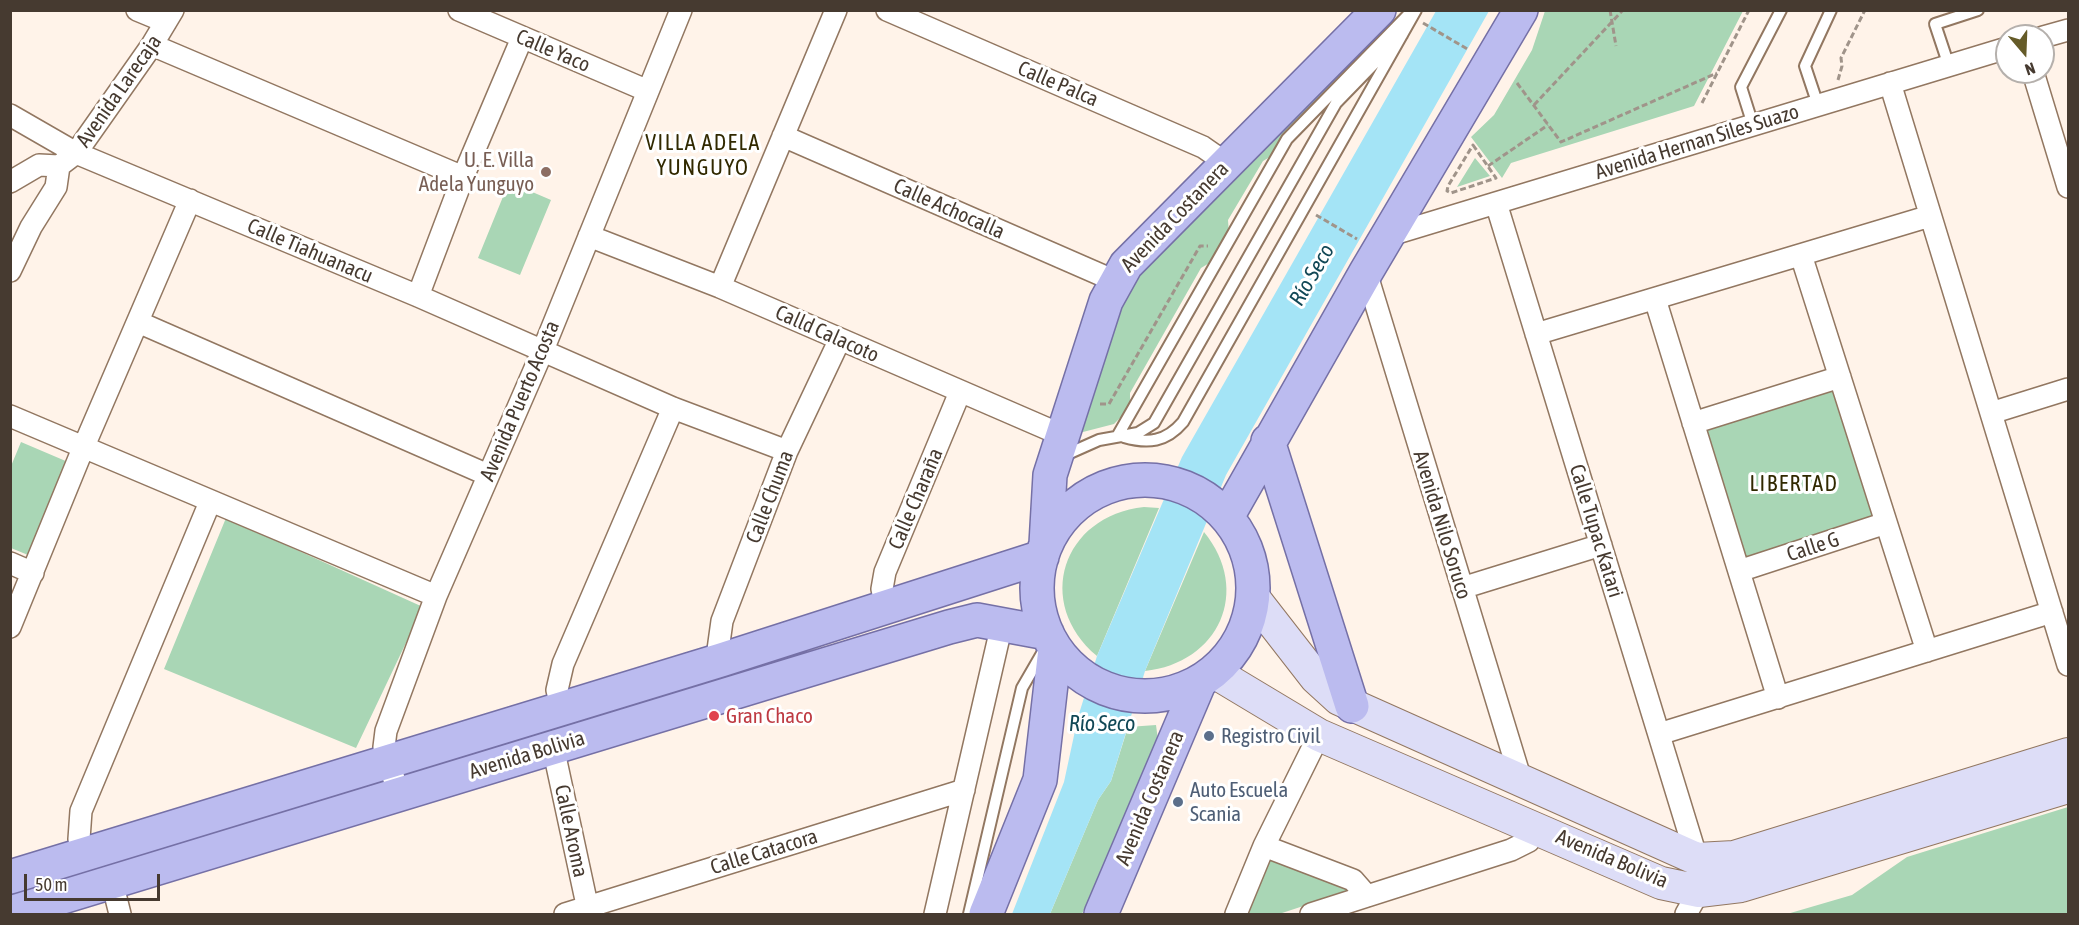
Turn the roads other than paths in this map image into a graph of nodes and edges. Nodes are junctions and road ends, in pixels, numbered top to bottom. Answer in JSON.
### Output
{"nodes":[{"id":1,"x":137,"y":10,"type":"edge"},
{"id":2,"x":459,"y":10,"type":"edge"},
{"id":3,"x":681,"y":10,"type":"edge"},
{"id":4,"x":836,"y":10,"type":"edge"},
{"id":5,"x":887,"y":10,"type":"edge"},
{"id":6,"x":1379,"y":10,"type":"edge"},
{"id":7,"x":1414,"y":10,"type":"edge"},
{"id":8,"x":1521,"y":10,"type":"edge"},
{"id":9,"x":1781,"y":10,"type":"edge"},
{"id":10,"x":1831,"y":10,"type":"edge"},
{"id":11,"x":1978,"y":10,"type":"edge"},
{"id":12,"x":169,"y":16,"type":"edge"},
{"id":13,"x":1402,"y":35,"type":"junction"},
{"id":14,"x":522,"y":38,"type":"junction"},
{"id":15,"x":153,"y":45,"type":"junction"},
{"id":16,"x":1995,"y":52,"type":"edge"},
{"id":17,"x":1948,"y":66,"type":"junction"},
{"id":18,"x":1890,"y":83,"type":"junction"},
{"id":19,"x":2037,"y":84,"type":"edge"},
{"id":20,"x":648,"y":91,"type":"junction"},
{"id":21,"x":1818,"y":105,"type":"junction"},
{"id":22,"x":10,"y":115,"type":"edge"},
{"id":23,"x":1754,"y":125,"type":"junction"},
{"id":24,"x":783,"y":136,"type":"junction"},
{"id":25,"x":76,"y":153,"type":"junction"},
{"id":26,"x":1226,"y":164,"type":"junction"},
{"id":27,"x":59,"y":166,"type":"junction"},
{"id":28,"x":463,"y":177,"type":"junction"},
{"id":29,"x":10,"y":182,"type":"edge"},
{"id":30,"x":2068,"y":187,"type":"edge"},
{"id":31,"x":190,"y":200,"type":"junction"},
{"id":32,"x":1496,"y":203,"type":"junction"},
{"id":33,"x":1930,"y":216,"type":"junction"},
{"id":34,"x":589,"y":236,"type":"junction"},
{"id":35,"x":1372,"y":250,"type":"junction"},
{"id":36,"x":1801,"y":255,"type":"junction"},
{"id":37,"x":10,"y":271,"type":"edge"},
{"id":38,"x":1115,"y":281,"type":"junction"},
{"id":39,"x":720,"y":286,"type":"junction"},
{"id":40,"x":418,"y":296,"type":"junction"},
{"id":41,"x":1655,"y":299,"type":"junction"},
{"id":42,"x":138,"y":322,"type":"junction"},
{"id":43,"x":1536,"y":334,"type":"junction"},
{"id":44,"x":840,"y":339,"type":"junction"},
{"id":45,"x":543,"y":350,"type":"junction"},
{"id":46,"x":1840,"y":377,"type":"junction"},
{"id":47,"x":2068,"y":389,"type":"edge"},
{"id":48,"x":960,"y":392,"type":"junction"},
{"id":49,"x":673,"y":408,"type":"junction"},
{"id":50,"x":1991,"y":412,"type":"junction"},
{"id":51,"x":10,"y":416,"type":"edge"},
{"id":52,"x":1693,"y":423,"type":"junction"},
{"id":53,"x":1118,"y":435,"type":"junction"},
{"id":54,"x":1268,"y":441,"type":"junction"},
{"id":55,"x":84,"y":446,"type":"junction"},
{"id":56,"x":1059,"y":449,"type":"junction"},
{"id":57,"x":787,"y":451,"type":"junction"},
{"id":58,"x":488,"y":475,"type":"junction"},
{"id":59,"x":210,"y":502,"type":"junction"},
{"id":60,"x":1220,"y":511,"type":"junction"},
{"id":61,"x":1886,"y":523,"type":"junction"},
{"id":62,"x":1601,"y":545,"type":"junction"},
{"id":63,"x":1044,"y":551,"type":"junction"},
{"id":64,"x":10,"y":563,"type":"edge"},
{"id":65,"x":1739,"y":571,"type":"junction"},
{"id":66,"x":33,"y":573,"type":"junction"},
{"id":67,"x":1462,"y":588,"type":"junction"},
{"id":68,"x":436,"y":596,"type":"junction"},
{"id":69,"x":1253,"y":597,"type":"junction"},
{"id":70,"x":886,"y":607,"type":"junction"},
{"id":71,"x":2052,"y":612,"type":"junction"},
{"id":72,"x":1002,"y":624,"type":"junction"},
{"id":73,"x":10,"y":627,"type":"edge"},
{"id":74,"x":1055,"y":646,"type":"junction"},
{"id":75,"x":1927,"y":651,"type":"junction"},
{"id":76,"x":721,"y":660,"type":"junction"},
{"id":77,"x":2068,"y":665,"type":"edge"},
{"id":78,"x":1199,"y":681,"type":"junction"},
{"id":79,"x":1778,"y":698,"type":"junction"},
{"id":80,"x":1352,"y":706,"type":"junction"},
{"id":81,"x":562,"y":709,"type":"junction"},
{"id":82,"x":1659,"y":734,"type":"junction"},
{"id":83,"x":1318,"y":735,"type":"junction"},
{"id":84,"x":553,"y":747,"type":"junction"},
{"id":85,"x":2068,"y":754,"type":"edge"},
{"id":86,"x":388,"y":762,"type":"junction"},
{"id":87,"x":1520,"y":777,"type":"junction"},
{"id":88,"x":2068,"y":787,"type":"edge"},
{"id":89,"x":964,"y":790,"type":"junction"},
{"id":90,"x":399,"y":795,"type":"junction"},
{"id":91,"x":1537,"y":828,"type":"junction"},
{"id":92,"x":1264,"y":846,"type":"junction"},
{"id":93,"x":83,"y":855,"type":"junction"},
{"id":94,"x":1697,"y":859,"type":"junction"},
{"id":95,"x":10,"y":877,"type":"edge"},
{"id":96,"x":112,"y":882,"type":"junction"},
{"id":97,"x":1367,"y":896,"type":"junction"},
{"id":98,"x":1692,"y":903,"type":"edge"},
{"id":99,"x":1341,"y":910,"type":"edge"},
{"id":100,"x":588,"y":911,"type":"edge"},
{"id":101,"x":10,"y":913,"type":"edge"},
{"id":102,"x":120,"y":915,"type":"edge"},
{"id":103,"x":565,"y":915,"type":"edge"},
{"id":104,"x":934,"y":915,"type":"edge"},
{"id":105,"x":969,"y":915,"type":"edge"},
{"id":106,"x":986,"y":915,"type":"edge"},
{"id":107,"x":1101,"y":915,"type":"edge"},
{"id":108,"x":1236,"y":915,"type":"edge"},
{"id":109,"x":1311,"y":915,"type":"edge"}],
"edges":[{"from":1,"to":12,"type":"street"},
{"from":2,"to":14,"type":"street","name":"Calle Yaco"},
{"from":3,"to":20,"type":"street","name":"Avenida Puerto Acosta"},
{"from":4,"to":24,"type":"street"},
{"from":5,"to":26,"type":"street","name":"Calle Palca"},
{"from":6,"to":26,"type":"main road","name":"Avenida Costanera"},
{"from":7,"to":13,"type":"lane"},
{"from":7,"to":53,"type":"lane"},
{"from":8,"to":35,"type":"main road"},
{"from":9,"to":23,"type":"lane"},
{"from":10,"to":21,"type":"lane"},
{"from":11,"to":17,"type":"lane"},
{"from":12,"to":15,"type":"street","name":"Avenida Larecaja"},
{"from":13,"to":53,"type":"lane"},
{"from":13,"to":53,"type":"lane"},
{"from":14,"to":20,"type":"street","name":"Calle Yaco"},
{"from":14,"to":28,"type":"street"},
{"from":15,"to":25,"type":"street","name":"Avenida Larecaja"},
{"from":15,"to":28,"type":"street"},
{"from":16,"to":17,"type":"street","name":"Avenida Hernan Siles Suazo"},
{"from":17,"to":18,"type":"street","name":"Avenida Hernan Siles Suazo"},
{"from":18,"to":21,"type":"street","name":"Avenida Hernan Siles Suazo"},
{"from":18,"to":33,"type":"street"},
{"from":19,"to":30,"type":"street"},
{"from":20,"to":34,"type":"street","name":"Avenida Puerto Acosta"},
{"from":21,"to":23,"type":"street","name":"Avenida Hernan Siles Suazo"},
{"from":22,"to":25,"type":"street","name":"Calle Tiahuanacu"},
{"from":23,"to":32,"type":"street","name":"Avenida Hernan Siles Suazo"},
{"from":24,"to":38,"type":"street","name":"Calle Achocalla"},
{"from":24,"to":39,"type":"street"},
{"from":25,"to":27,"type":"street","name":"Avenida Larecaja"},
{"from":25,"to":31,"type":"street","name":"Calle Tiahuanacu"},
{"from":26,"to":38,"type":"main road","name":"Avenida Costanera"},
{"from":27,"to":29,"type":"street","name":"Avenida Larecaja"},
{"from":27,"to":37,"type":"street","name":"Avenida Larecaja"},
{"from":28,"to":40,"type":"street"},
{"from":31,"to":40,"type":"street","name":"Calle Tiahuanacu"},
{"from":31,"to":42,"type":"street"},
{"from":32,"to":35,"type":"street","name":"Avenida Hernan Siles Suazo"},
{"from":32,"to":43,"type":"street","name":"Calle Tupac Katari"},
{"from":33,"to":36,"type":"street"},
{"from":33,"to":50,"type":"street"},
{"from":34,"to":39,"type":"street","name":"Calld Calacoto"},
{"from":34,"to":45,"type":"street","name":"Avenida Puerto Acosta"},
{"from":35,"to":54,"type":"main road"},
{"from":35,"to":67,"type":"street","name":"Avenida Nilo Soruco"},
{"from":36,"to":41,"type":"street"},
{"from":36,"to":46,"type":"street"},
{"from":38,"to":56,"type":"main road","name":"Avenida Costanera"},
{"from":39,"to":44,"type":"street","name":"Calld Calacoto"},
{"from":40,"to":45,"type":"street","name":"Calle Tiahuanacu"},
{"from":41,"to":43,"type":"street"},
{"from":41,"to":52,"type":"street"},
{"from":42,"to":55,"type":"street"},
{"from":42,"to":58,"type":"street"},
{"from":43,"to":62,"type":"street","name":"Calle Tupac Katari"},
{"from":44,"to":48,"type":"street","name":"Calld Calacoto"},
{"from":44,"to":57,"type":"street","name":"Calle Chuma"},
{"from":45,"to":49,"type":"street","name":"Calle Tiahuanacu"},
{"from":45,"to":58,"type":"street","name":"Avenida Puerto Acosta"},
{"from":46,"to":52,"type":"street"},
{"from":46,"to":61,"type":"street"},
{"from":47,"to":50,"type":"street"},
{"from":48,"to":56,"type":"street","name":"Calld Calacoto"},
{"from":48,"to":70,"type":"street","name":"Calle Charaña"},
{"from":49,"to":57,"type":"street","name":"Calle Tiahuanacu"},
{"from":49,"to":81,"type":"street"},
{"from":50,"to":71,"type":"street"},
{"from":51,"to":55,"type":"street"},
{"from":52,"to":65,"type":"street"},
{"from":53,"to":56,"type":"lane"},
{"from":54,"to":60,"type":"main road"},
{"from":54,"to":80,"type":"main road"},
{"from":55,"to":59,"type":"street"},
{"from":55,"to":66,"type":"street"},
{"from":56,"to":63,"type":"main road","name":"Avenida Costanera"},
{"from":57,"to":76,"type":"street","name":"Calle Chuma"},
{"from":58,"to":68,"type":"street","name":"Avenida Puerto Acosta"},
{"from":59,"to":68,"type":"street"},
{"from":59,"to":93,"type":"street"},
{"from":60,"to":63,"type":"main road"},
{"from":60,"to":69,"type":"main road"},
{"from":61,"to":65,"type":"street","name":"Calle G"},
{"from":61,"to":75,"type":"street"},
{"from":62,"to":67,"type":"street"},
{"from":62,"to":82,"type":"street","name":"Calle Tupac Katari"},
{"from":63,"to":70,"type":"main road","name":"Avenida Bolivia"},
{"from":63,"to":74,"type":"main road"},
{"from":64,"to":66,"type":"street"},
{"from":65,"to":79,"type":"street"},
{"from":66,"to":73,"type":"street"},
{"from":67,"to":87,"type":"street","name":"Avenida Nilo Soruco"},
{"from":68,"to":86,"type":"street","name":"Avenida Puerto Acosta"},
{"from":69,"to":78,"type":"main road"},
{"from":69,"to":80,"type":"street","name":"Avenida Bolivia"},
{"from":70,"to":76,"type":"main road","name":"Avenida Bolivia"},
{"from":71,"to":75,"type":"street"},
{"from":71,"to":77,"type":"street"},
{"from":72,"to":74,"type":"main road","name":"Avenida Bolivia"},
{"from":72,"to":84,"type":"main road","name":"Avenida Bolivia"},
{"from":72,"to":89,"type":"street"},
{"from":74,"to":78,"type":"main road"},
{"from":74,"to":105,"type":"lane"},
{"from":74,"to":106,"type":"main road"},
{"from":75,"to":79,"type":"street"},
{"from":76,"to":81,"type":"main road","name":"Avenida Bolivia"},
{"from":78,"to":83,"type":"street","name":"Avenida Bolivia"},
{"from":78,"to":107,"type":"main road","name":"Avenida Costanera"},
{"from":79,"to":82,"type":"street"},
{"from":80,"to":87,"type":"street","name":"Avenida Bolivia"},
{"from":81,"to":86,"type":"main road","name":"Avenida Bolivia"},
{"from":82,"to":94,"type":"street","name":"Calle Tupac Katari"},
{"from":83,"to":91,"type":"street","name":"Avenida Bolivia"},
{"from":83,"to":92,"type":"street"},
{"from":84,"to":90,"type":"main road","name":"Avenida Bolivia"},
{"from":84,"to":100,"type":"street","name":"Calle Aroma"},
{"from":85,"to":94,"type":"street","name":"Avenida Bolivia"},
{"from":86,"to":90,"type":"street","name":"Avenida Puerto Acosta"},
{"from":86,"to":93,"type":"main road","name":"Avenida Bolivia"},
{"from":87,"to":94,"type":"street","name":"Avenida Bolivia"},
{"from":88,"to":98,"type":"street","name":"Avenida Bolivia"},
{"from":89,"to":100,"type":"street","name":"Calle Catacora"},
{"from":89,"to":104,"type":"street"},
{"from":90,"to":96,"type":"main road","name":"Avenida Bolivia"},
{"from":91,"to":97,"type":"street"},
{"from":91,"to":98,"type":"street","name":"Avenida Bolivia"},
{"from":92,"to":97,"type":"street"},
{"from":92,"to":108,"type":"street"},
{"from":93,"to":95,"type":"main road","name":"Avenida Bolivia"},
{"from":94,"to":98,"type":"street","name":"Calle Tupac Katari"},
{"from":96,"to":101,"type":"main road","name":"Avenida Bolivia"},
{"from":96,"to":102,"type":"street"},
{"from":97,"to":99,"type":"street"},
{"from":99,"to":109,"type":"street"},
{"from":100,"to":103,"type":"street","name":"Calle Catacora"}]}
